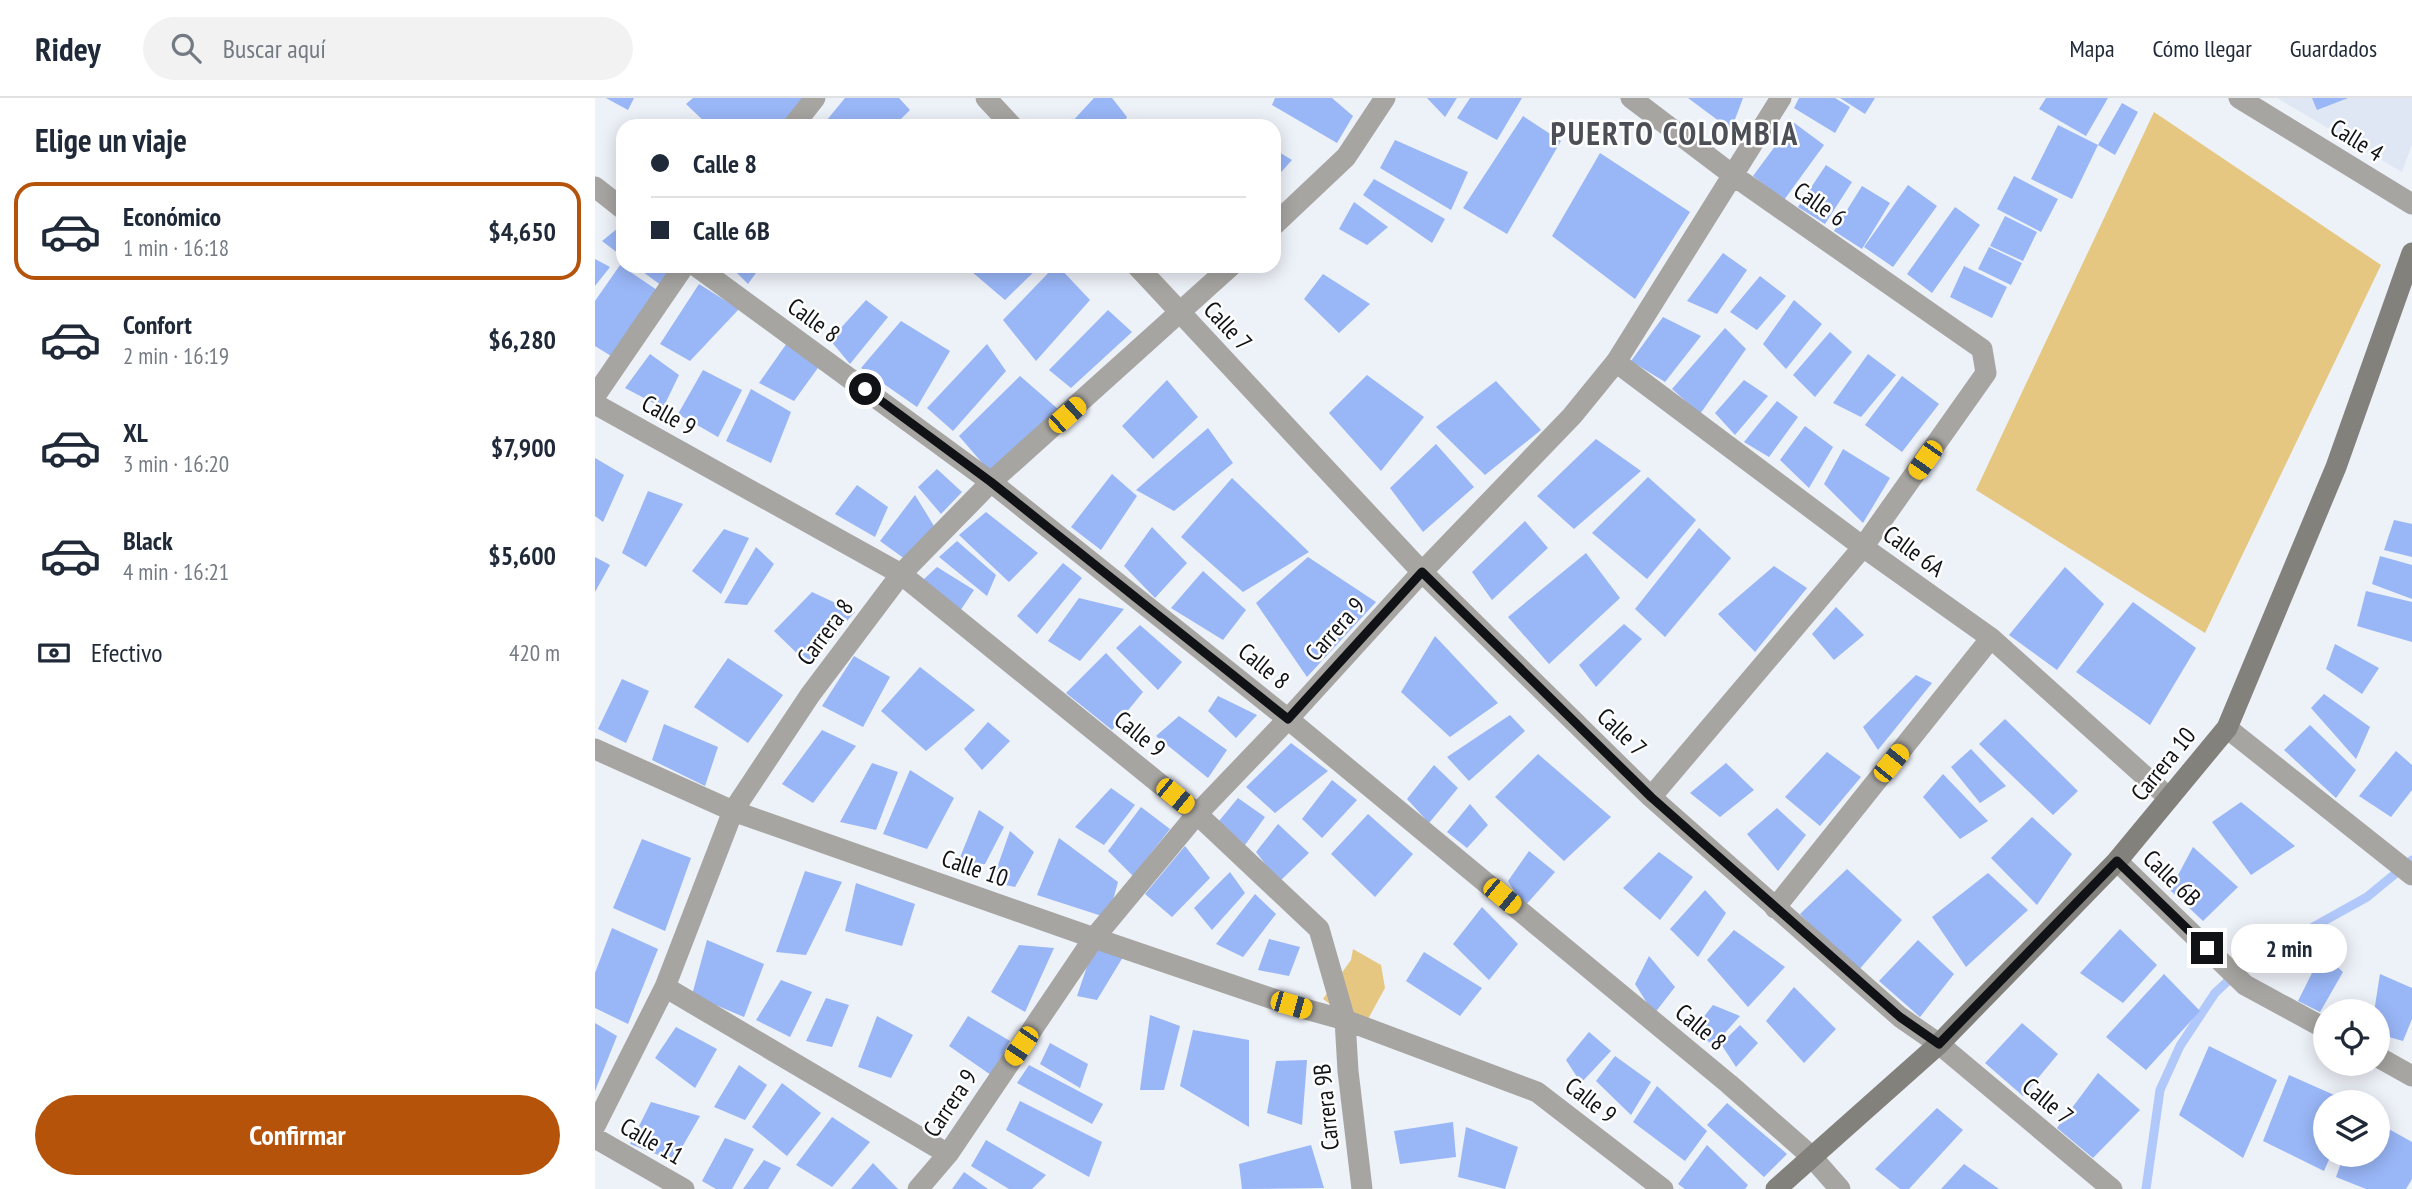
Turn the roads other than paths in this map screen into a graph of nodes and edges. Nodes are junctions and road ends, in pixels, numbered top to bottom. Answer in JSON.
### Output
{"nodes":[{"id":1,"x":815,"y":98,"type":"edge"},
{"id":2,"x":986,"y":98,"type":"edge"},
{"id":3,"x":1385,"y":98,"type":"edge"},
{"id":4,"x":1631,"y":98,"type":"edge"},
{"id":5,"x":1781,"y":98,"type":"edge"},
{"id":6,"x":2239,"y":98,"type":"edge"},
{"id":7,"x":798,"y":119,"type":"edge"},
{"id":8,"x":1005,"y":119,"type":"edge"},
{"id":9,"x":1734,"y":176,"type":"junction"},
{"id":10,"x":595,"y":187,"type":"edge"},
{"id":11,"x":616,"y":204,"type":"edge"},
{"id":12,"x":2412,"y":204,"type":"edge"},
{"id":13,"x":1281,"y":218,"type":"edge"},
{"id":14,"x":2412,"y":253,"type":"edge"},
{"id":15,"x":679,"y":273,"type":"edge"},
{"id":16,"x":706,"y":273,"type":"edge"},
{"id":17,"x":1143,"y":273,"type":"edge"},
{"id":18,"x":1224,"y":273,"type":"edge"},
{"id":19,"x":1180,"y":314,"type":"junction"},
{"id":20,"x":1616,"y":362,"type":"junction"},
{"id":21,"x":595,"y":396,"type":"edge"},
{"id":22,"x":595,"y":404,"type":"edge"},
{"id":23,"x":991,"y":482,"type":"junction"},
{"id":24,"x":1863,"y":547,"type":"junction"},
{"id":25,"x":1422,"y":572,"type":"junction"},
{"id":26,"x":901,"y":574,"type":"junction"},
{"id":27,"x":1991,"y":638,"type":"junction"},
{"id":28,"x":1288,"y":719,"type":"junction"},
{"id":29,"x":2227,"y":728,"type":"junction"},
{"id":30,"x":595,"y":749,"type":"edge"},
{"id":31,"x":1651,"y":797,"type":"junction"},
{"id":32,"x":2169,"y":798,"type":"junction"},
{"id":33,"x":733,"y":811,"type":"junction"},
{"id":34,"x":1197,"y":814,"type":"junction"},
{"id":35,"x":2117,"y":861,"type":"junction"},
{"id":36,"x":2412,"y":875,"type":"edge"},
{"id":37,"x":1775,"y":908,"type":"junction"},
{"id":38,"x":1094,"y":938,"type":"junction"},
{"id":39,"x":665,"y":987,"type":"junction"},
{"id":40,"x":1345,"y":1020,"type":"junction"},
{"id":41,"x":2313,"y":1022,"type":"edge"},
{"id":42,"x":1939,"y":1044,"type":"junction"},
{"id":43,"x":2390,"y":1064,"type":"edge"},
{"id":44,"x":2412,"y":1076,"type":"edge"},
{"id":45,"x":595,"y":1126,"type":"edge"},
{"id":46,"x":595,"y":1138,"type":"edge"},
{"id":47,"x":948,"y":1154,"type":"junction"},
{"id":48,"x":1811,"y":1156,"type":"junction"},
{"id":49,"x":684,"y":1189,"type":"edge"},
{"id":50,"x":918,"y":1189,"type":"edge"},
{"id":51,"x":1362,"y":1189,"type":"edge"},
{"id":52,"x":1663,"y":1189,"type":"edge"},
{"id":53,"x":1776,"y":1189,"type":"edge"},
{"id":54,"x":1840,"y":1189,"type":"edge"},
{"id":55,"x":2112,"y":1189,"type":"edge"}],
"edges":[{"from":1,"to":7,"type":"street"},
{"from":2,"to":8,"type":"street"},
{"from":3,"to":13,"type":"street"},
{"from":4,"to":9,"type":"street","name":"Calle 6"},
{"from":5,"to":9,"type":"street","name":"Carrera 9"},
{"from":6,"to":12,"type":"street","name":"Calle 4"},
{"from":9,"to":20,"type":"street","name":"Carrera 9"},
{"from":9,"to":24,"type":"street","name":"Calle 6"},
{"from":10,"to":11,"type":"street"},
{"from":14,"to":29,"type":"street","name":"Carrera 10"},
{"from":15,"to":21,"type":"street"},
{"from":16,"to":23,"type":"street","name":"Calle 8"},
{"from":17,"to":19,"type":"street","name":"Calle 7"},
{"from":18,"to":19,"type":"street","name":"Carrera 8"},
{"from":19,"to":23,"type":"street","name":"Carrera 8"},
{"from":19,"to":25,"type":"street","name":"Calle 7"},
{"from":20,"to":24,"type":"street","name":"Calle 6A"},
{"from":20,"to":25,"type":"street","name":"Carrera 9"},
{"from":22,"to":26,"type":"street","name":"Calle 9"},
{"from":23,"to":26,"type":"street","name":"Carrera 8"},
{"from":23,"to":28,"type":"street","name":"Calle 8"},
{"from":24,"to":27,"type":"street","name":"Calle 6A"},
{"from":24,"to":31,"type":"street"},
{"from":25,"to":28,"type":"street","name":"Carrera 9"},
{"from":25,"to":31,"type":"street","name":"Calle 7"},
{"from":26,"to":33,"type":"street","name":"Carrera 8"},
{"from":26,"to":34,"type":"street","name":"Calle 9"},
{"from":27,"to":32,"type":"street","name":"Calle 6A"},
{"from":27,"to":37,"type":"street"},
{"from":28,"to":34,"type":"street","name":"Carrera 9"},
{"from":28,"to":48,"type":"street","name":"Calle 8"},
{"from":29,"to":32,"type":"street","name":"Carrera 10"},
{"from":29,"to":36,"type":"street"},
{"from":30,"to":33,"type":"street","name":"Calle 10"},
{"from":31,"to":37,"type":"street","name":"Calle 7"},
{"from":32,"to":35,"type":"street","name":"Carrera 10"},
{"from":33,"to":38,"type":"street","name":"Calle 10"},
{"from":33,"to":39,"type":"street","name":"Carrera 8"},
{"from":34,"to":38,"type":"street","name":"Carrera 9"},
{"from":34,"to":40,"type":"street","name":"Calle 9"},
{"from":35,"to":41,"type":"street","name":"Calle 6B"},
{"from":35,"to":42,"type":"street","name":"Carrera 10"},
{"from":37,"to":42,"type":"street","name":"Calle 7"},
{"from":38,"to":40,"type":"street","name":"Calle 10"},
{"from":38,"to":47,"type":"street","name":"Carrera 9"},
{"from":39,"to":45,"type":"street","name":"Carrera 8"},
{"from":39,"to":47,"type":"street"},
{"from":40,"to":51,"type":"street","name":"Carrera 9B"},
{"from":40,"to":52,"type":"street","name":"Calle 9"},
{"from":42,"to":48,"type":"street","name":"Carrera 10"},
{"from":42,"to":55,"type":"street","name":"Calle 7"},
{"from":43,"to":44,"type":"street"},
{"from":46,"to":49,"type":"street","name":"Calle 11"},
{"from":47,"to":50,"type":"street","name":"Carrera 9"},
{"from":48,"to":53,"type":"street","name":"Carrera 10"},
{"from":48,"to":54,"type":"street","name":"Calle 8"}]}
